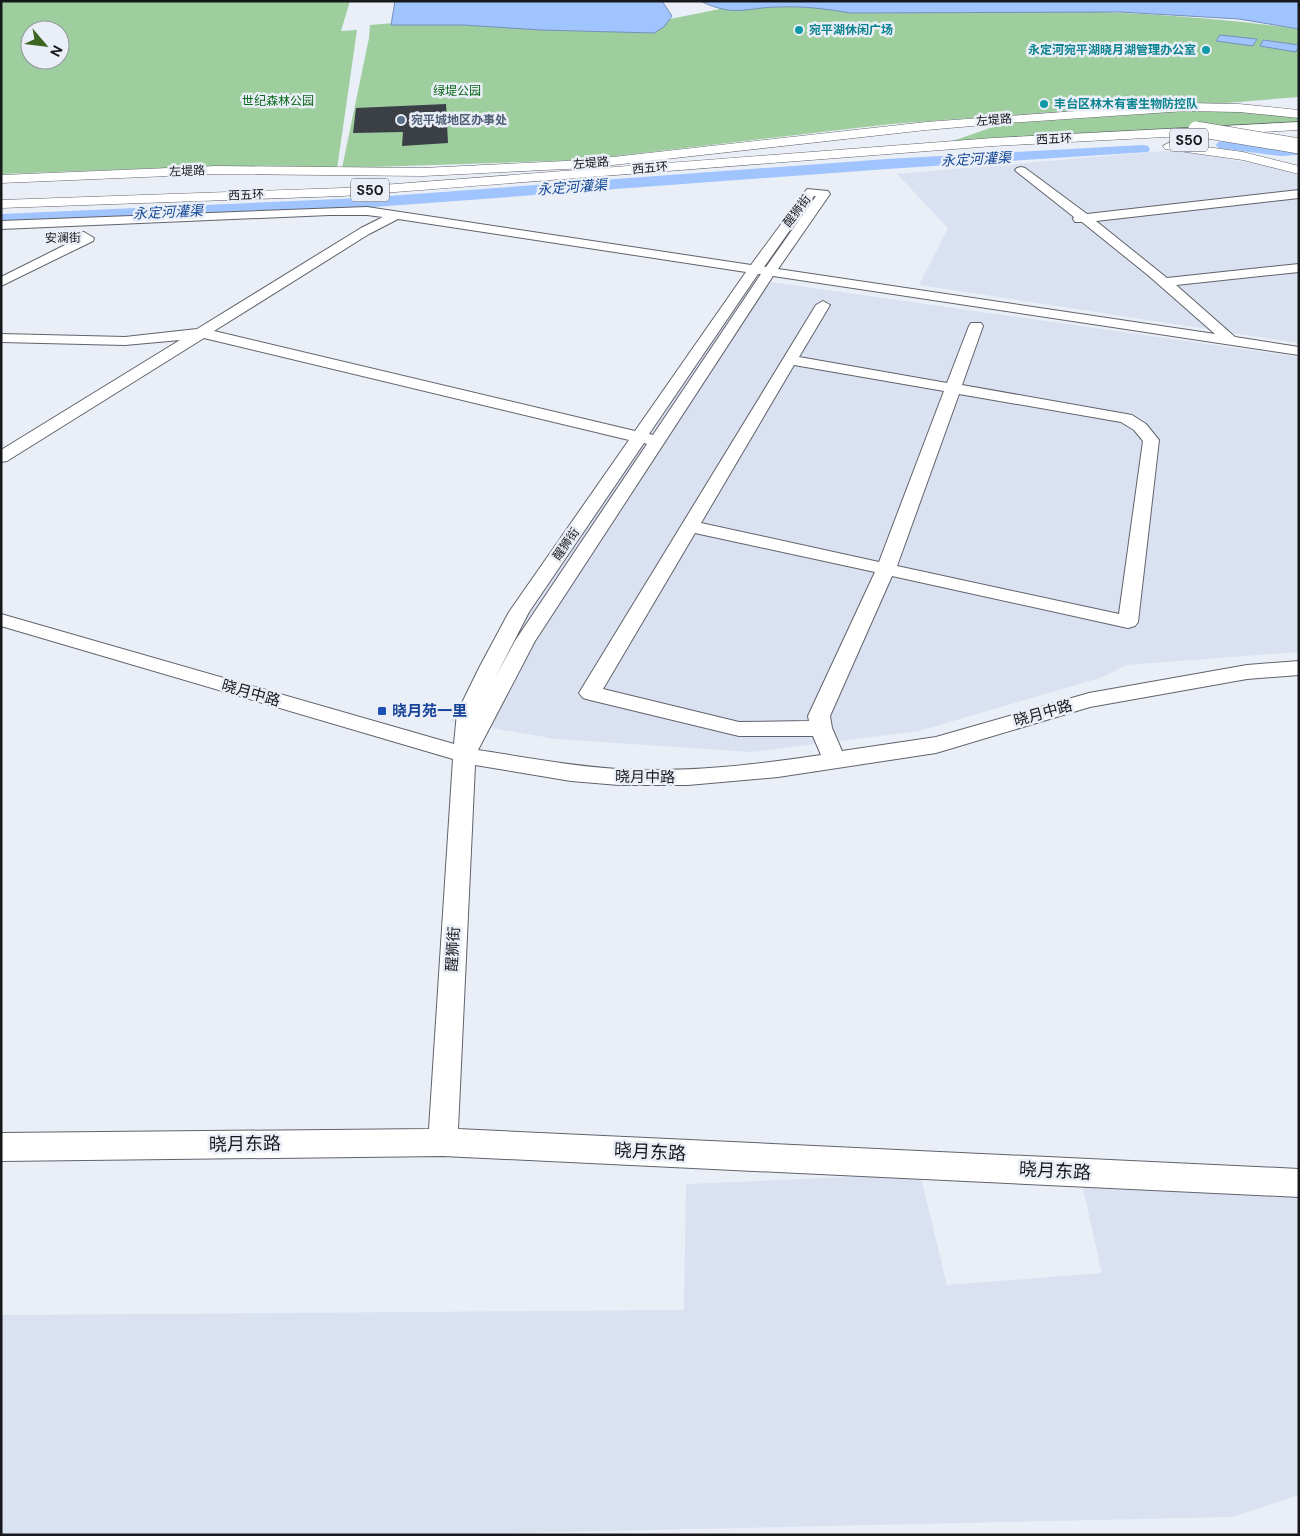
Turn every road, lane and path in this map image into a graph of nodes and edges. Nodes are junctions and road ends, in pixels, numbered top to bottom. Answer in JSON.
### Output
{"nodes":[{"id":1,"x":1299,"y":114,"type":"edge"},
{"id":2,"x":1007,"y":119,"type":"junction"},
{"id":3,"x":1299,"y":126,"type":"edge"},
{"id":4,"x":1299,"y":134,"type":"edge"},
{"id":5,"x":938,"y":139,"type":"junction"},
{"id":6,"x":1079,"y":146,"type":"junction"},
{"id":7,"x":1299,"y":146,"type":"edge"},
{"id":8,"x":738,"y":160,"type":"junction"},
{"id":9,"x":1021,"y":170,"type":"dead end"},
{"id":10,"x":1299,"y":170,"type":"edge"},
{"id":11,"x":1,"y":179,"type":"edge"},
{"id":12,"x":1299,"y":194,"type":"edge"},
{"id":13,"x":1,"y":204,"type":"edge"},
{"id":14,"x":1,"y":211,"type":"edge"},
{"id":15,"x":398,"y":215,"type":"junction"},
{"id":16,"x":1082,"y":219,"type":"junction"},
{"id":17,"x":1,"y":225,"type":"edge"},
{"id":18,"x":40,"y":238,"type":"dead end"},
{"id":19,"x":1299,"y":268,"type":"edge"},
{"id":20,"x":762,"y":270,"type":"junction"},
{"id":21,"x":1,"y":282,"type":"edge"},
{"id":22,"x":1164,"y":282,"type":"junction"},
{"id":23,"x":823,"y":305,"type":"dead end"},
{"id":24,"x":976,"y":326,"type":"dead end"},
{"id":25,"x":203,"y":332,"type":"junction"},
{"id":26,"x":1,"y":338,"type":"edge"},
{"id":27,"x":1230,"y":340,"type":"junction"},
{"id":28,"x":1299,"y":351,"type":"edge"},
{"id":29,"x":790,"y":360,"type":"junction"},
{"id":30,"x":953,"y":388,"type":"junction"},
{"id":31,"x":640,"y":437,"type":"junction"},
{"id":32,"x":657,"y":441,"type":"junction"},
{"id":33,"x":1,"y":457,"type":"edge"},
{"id":34,"x":690,"y":526,"type":"junction"},
{"id":35,"x":886,"y":569,"type":"junction"},
{"id":36,"x":1,"y":620,"type":"edge"},
{"id":37,"x":1299,"y":668,"type":"edge"},
{"id":38,"x":821,"y":728,"type":"junction"},
{"id":39,"x":464,"y":755,"type":"junction"},
{"id":40,"x":835,"y":761,"type":"junction"},
{"id":41,"x":443,"y":1142,"type":"junction"},
{"id":42,"x":1,"y":1147,"type":"edge"},
{"id":43,"x":1299,"y":1183,"type":"edge"}],
"edges":[{"from":1,"to":2,"type":"main road","name":"左堤路"},
{"from":2,"to":5,"type":"main road"},
{"from":2,"to":11,"type":"main road","name":"左堤路"},
{"from":3,"to":8,"type":"main road","name":"西五环","number":"S50"},
{"from":4,"to":6,"type":"main road","name":"西五环","number":"S50"},
{"from":5,"to":7,"type":"main road","bridge":true},
{"from":5,"to":8,"type":"main road"},
{"from":6,"to":10,"type":"main road"},
{"from":6,"to":14,"type":"main road","name":"西五环","number":"S50"},
{"from":8,"to":13,"type":"main road","name":"西五环","number":"S50"},
{"from":9,"to":16,"type":"street"},
{"from":12,"to":16,"type":"street"},
{"from":15,"to":17,"type":"street"},
{"from":15,"to":20,"type":"street"},
{"from":15,"to":25,"type":"street"},
{"from":16,"to":22,"type":"street"},
{"from":18,"to":21,"type":"street","name":"安澜街"},
{"from":19,"to":22,"type":"street"},
{"from":20,"to":27,"type":"street"},
{"from":20,"to":31,"type":"street","name":"醒狮街"},
{"from":20,"to":32,"type":"street","name":"醒狮街"},
{"from":22,"to":27,"type":"street"},
{"from":23,"to":29,"type":"street"},
{"from":24,"to":30,"type":"street"},
{"from":25,"to":26,"type":"street"},
{"from":25,"to":31,"type":"street"},
{"from":25,"to":33,"type":"street"},
{"from":27,"to":28,"type":"street"},
{"from":29,"to":30,"type":"street"},
{"from":29,"to":34,"type":"street"},
{"from":30,"to":35,"type":"street"},
{"from":30,"to":35,"type":"street"},
{"from":31,"to":32,"type":"street"},
{"from":31,"to":39,"type":"street","name":"醒狮街"},
{"from":32,"to":39,"type":"street","name":"醒狮街"},
{"from":34,"to":35,"type":"street"},
{"from":34,"to":38,"type":"street"},
{"from":35,"to":38,"type":"street"},
{"from":36,"to":39,"type":"street","name":"晓月中路"},
{"from":37,"to":40,"type":"street","name":"晓月中路"},
{"from":38,"to":40,"type":"street"},
{"from":39,"to":40,"type":"street","name":"晓月中路"},
{"from":39,"to":41,"type":"street","name":"醒狮街"},
{"from":41,"to":42,"type":"street","name":"晓月东路"},
{"from":41,"to":43,"type":"street","name":"晓月东路"}]}
